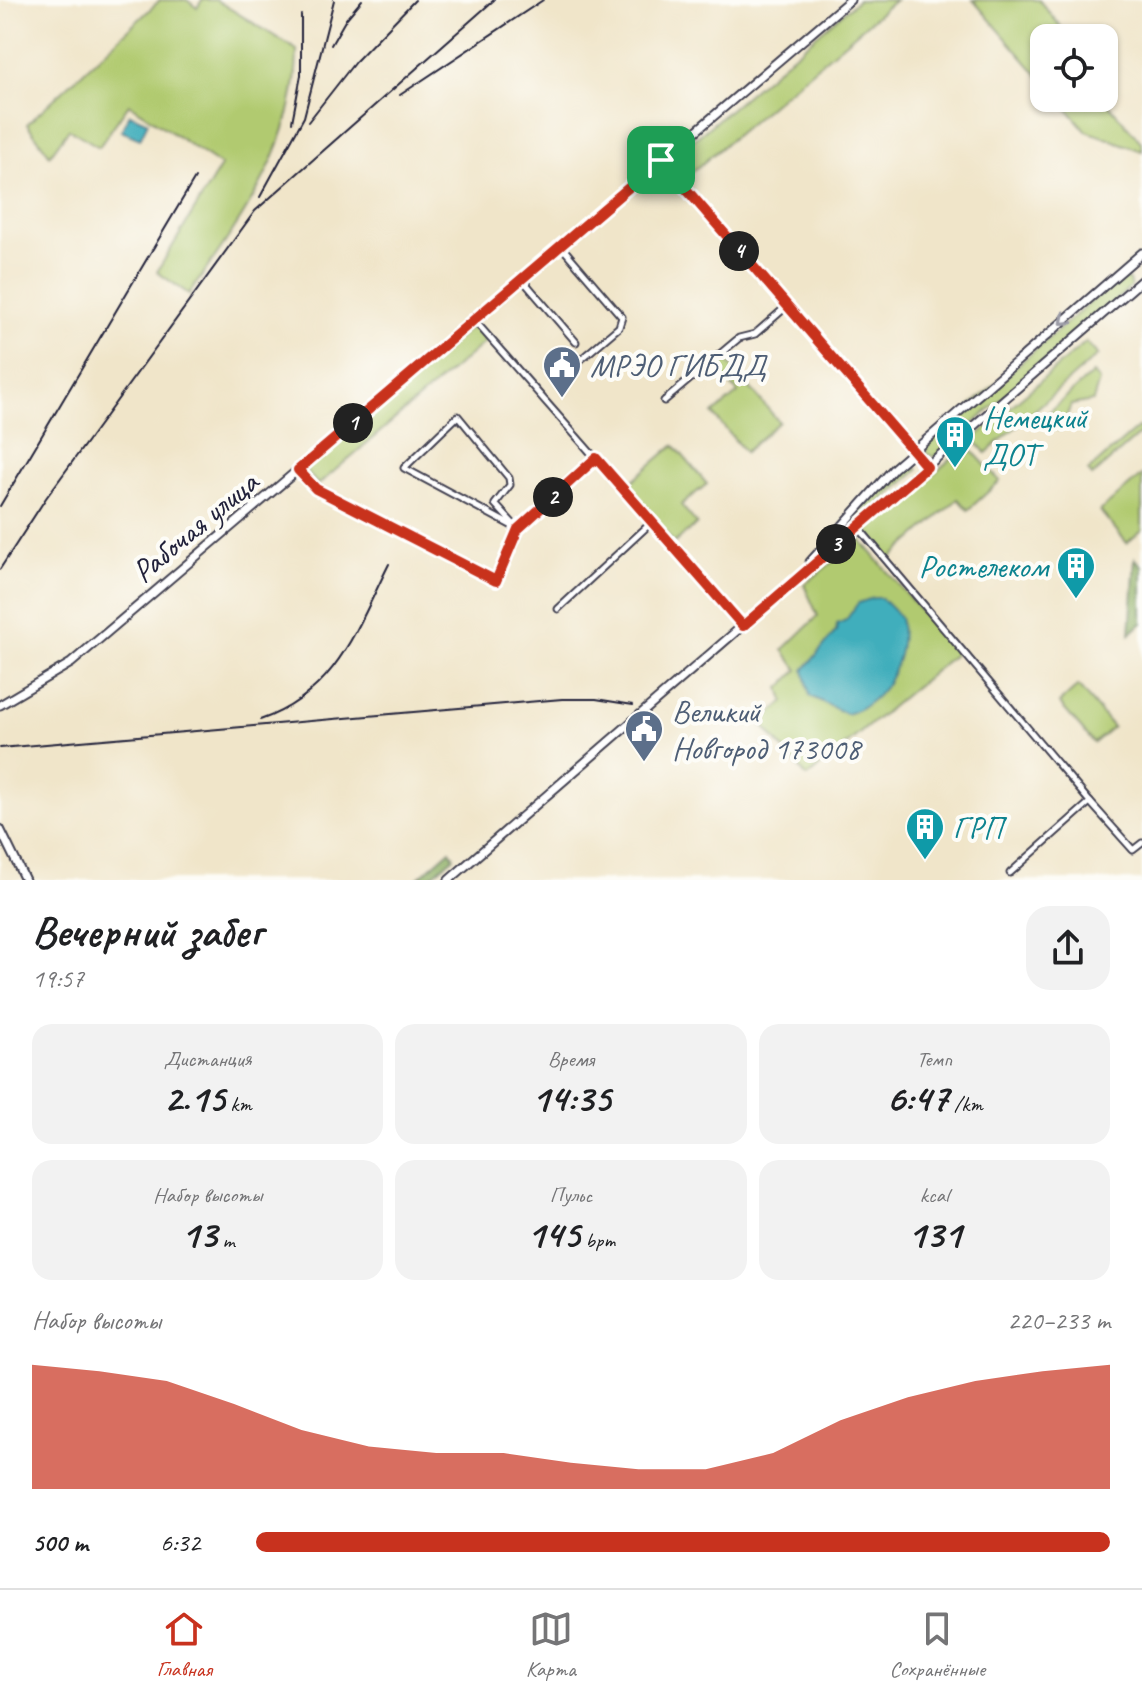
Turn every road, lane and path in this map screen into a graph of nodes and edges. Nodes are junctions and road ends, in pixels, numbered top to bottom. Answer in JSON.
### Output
{"nodes":[{"id":1,"x":850,"y":0,"type":"edge"},
{"id":2,"x":661,"y":160,"type":"junction"},
{"id":3,"x":560,"y":245,"type":"junction"},
{"id":4,"x":1142,"y":253,"type":"edge"},
{"id":5,"x":1124,"y":269,"type":"junction"},
{"id":6,"x":522,"y":278,"type":"junction"},
{"id":7,"x":1140,"y":282,"type":"edge"},
{"id":8,"x":787,"y":306,"type":"junction"},
{"id":9,"x":474,"y":319,"type":"junction"},
{"id":10,"x":576,"y":342,"type":"dead end"},
{"id":11,"x":579,"y":361,"type":"dead end"},
{"id":12,"x":664,"y":401,"type":"dead end"},
{"id":13,"x":914,"y":451,"type":"junction"},
{"id":14,"x":596,"y":458,"type":"junction"},
{"id":15,"x":927,"y":467,"type":"junction"},
{"id":16,"x":298,"y":470,"type":"junction"},
{"id":17,"x":652,"y":522,"type":"junction"},
{"id":18,"x":858,"y":527,"type":"junction"},
{"id":19,"x":518,"y":529,"type":"junction"},
{"id":20,"x":799,"y":576,"type":"junction"},
{"id":21,"x":558,"y":609,"type":"dead end"},
{"id":22,"x":743,"y":626,"type":"junction"},
{"id":23,"x":0,"y":705,"type":"edge"},
{"id":24,"x":1090,"y":802,"type":"junction"},
{"id":25,"x":0,"y":829,"type":"edge"},
{"id":26,"x":1142,"y":843,"type":"edge"},
{"id":27,"x":1010,"y":873,"type":"dead end"},
{"id":28,"x":454,"y":878,"type":"edge"},
{"id":29,"x":25,"y":880,"type":"edge"}],
"edges":[{"from":1,"to":2,"type":"main road","name":"Рабочая улица"},
{"from":2,"to":3,"type":"main road","name":"Рабочая улица"},
{"from":2,"to":8,"type":"street"},
{"from":3,"to":6,"type":"main road","name":"Рабочая улица"},
{"from":3,"to":11,"type":"street"},
{"from":4,"to":5,"type":"main road"},
{"from":5,"to":7,"type":"main road"},
{"from":5,"to":13,"type":"main road","one_way":true},
{"from":6,"to":9,"type":"main road","name":"Рабочая улица"},
{"from":6,"to":10,"type":"street"},
{"from":7,"to":15,"type":"main road"},
{"from":8,"to":12,"type":"street"},
{"from":8,"to":13,"type":"street"},
{"from":9,"to":14,"type":"street"},
{"from":9,"to":16,"type":"main road","name":"Рабочая улица"},
{"from":13,"to":15,"type":"main road"},
{"from":13,"to":20,"type":"main road"},
{"from":14,"to":17,"type":"street"},
{"from":14,"to":19,"type":"street"},
{"from":15,"to":18,"type":"main road"},
{"from":16,"to":19,"type":"street"},
{"from":16,"to":23,"type":"main road","name":"Рабочая улица"},
{"from":17,"to":21,"type":"street"},
{"from":17,"to":22,"type":"street"},
{"from":18,"to":20,"type":"main road"},
{"from":18,"to":24,"type":"street"},
{"from":19,"to":19,"type":"street"},
{"from":20,"to":22,"type":"main road"},
{"from":22,"to":28,"type":"main road"},
{"from":24,"to":26,"type":"street"},
{"from":24,"to":27,"type":"street"},
{"from":25,"to":29,"type":"main road"}]}
